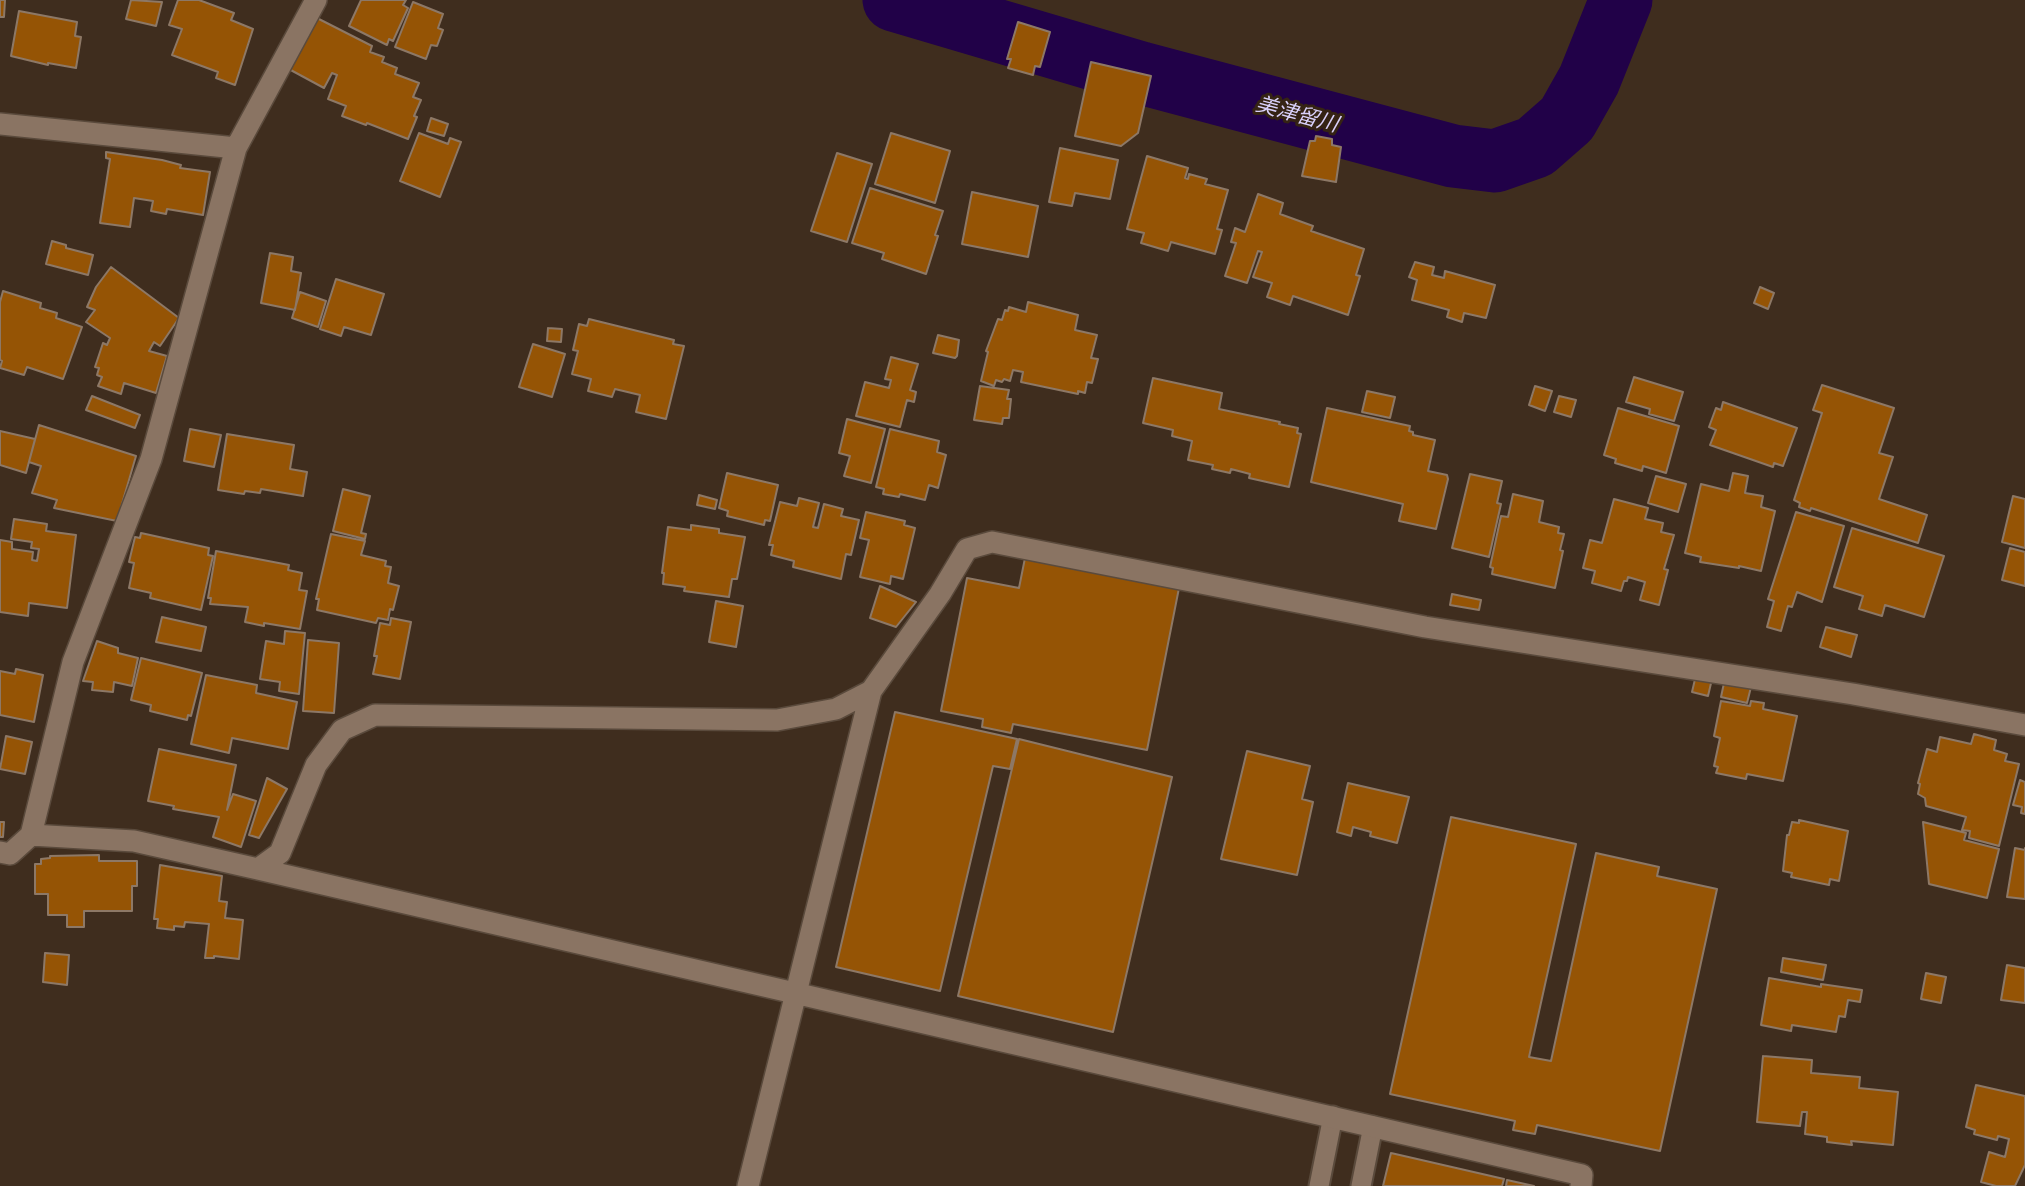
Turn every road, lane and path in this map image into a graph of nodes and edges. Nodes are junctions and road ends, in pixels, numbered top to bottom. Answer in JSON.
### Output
{"nodes":[{"id":1,"x":316,"y":0,"type":"edge"},
{"id":2,"x":0,"y":124,"type":"edge"},
{"id":3,"x":236,"y":148,"type":"junction"},
{"id":4,"x":871,"y":691,"type":"junction"},
{"id":5,"x":2025,"y":725,"type":"edge"},
{"id":6,"x":31,"y":835,"type":"junction"},
{"id":7,"x":0,"y":852,"type":"edge"},
{"id":8,"x":258,"y":869,"type":"junction"},
{"id":9,"x":795,"y":993,"type":"junction"},
{"id":10,"x":1333,"y":1116,"type":"junction"},
{"id":11,"x":1373,"y":1126,"type":"junction"},
{"id":12,"x":748,"y":1186,"type":"edge"},
{"id":13,"x":1319,"y":1186,"type":"edge"},
{"id":14,"x":1361,"y":1186,"type":"edge"},
{"id":15,"x":1581,"y":1186,"type":"edge"}],
"edges":[{"from":1,"to":3,"type":"street"},
{"from":2,"to":3,"type":"street"},
{"from":3,"to":6,"type":"street"},
{"from":4,"to":5,"type":"street"},
{"from":4,"to":8,"type":"street"},
{"from":4,"to":9,"type":"street"},
{"from":6,"to":7,"type":"street"},
{"from":6,"to":8,"type":"street"},
{"from":8,"to":9,"type":"street"},
{"from":9,"to":10,"type":"street"},
{"from":9,"to":12,"type":"street"},
{"from":10,"to":11,"type":"street"},
{"from":10,"to":13,"type":"lane"},
{"from":11,"to":14,"type":"lane"},
{"from":11,"to":15,"type":"street"}]}
